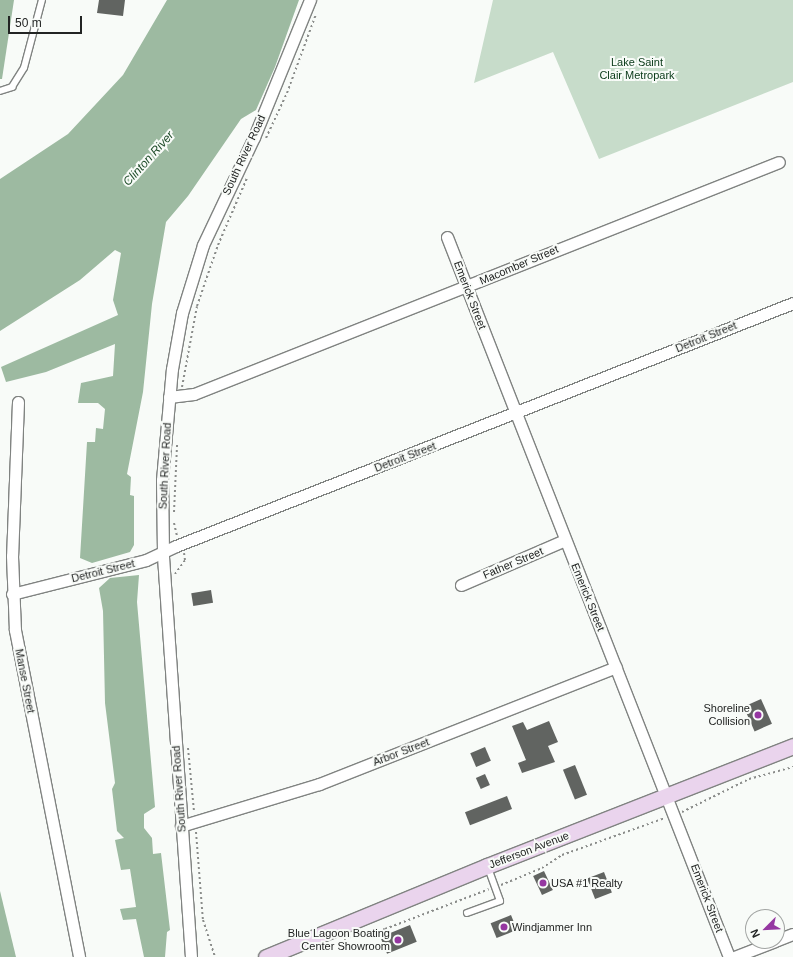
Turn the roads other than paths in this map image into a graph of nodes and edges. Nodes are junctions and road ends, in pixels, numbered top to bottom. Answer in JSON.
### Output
{"nodes":[{"id":1,"x":42,"y":0,"type":"edge"},
{"id":2,"x":310,"y":0,"type":"edge"},
{"id":3,"x":0,"y":91,"type":"edge"},
{"id":4,"x":779,"y":162,"type":"dead end"},
{"id":5,"x":447,"y":237,"type":"dead end"},
{"id":6,"x":466,"y":287,"type":"junction"},
{"id":7,"x":793,"y":303,"type":"edge"},
{"id":8,"x":169,"y":397,"type":"junction"},
{"id":9,"x":18,"y":402,"type":"dead end"},
{"id":10,"x":517,"y":413,"type":"junction"},
{"id":11,"x":566,"y":540,"type":"junction"},
{"id":12,"x":163,"y":552,"type":"junction"},
{"id":13,"x":461,"y":585,"type":"dead end"},
{"id":14,"x":12,"y":594,"type":"junction"},
{"id":15,"x":616,"y":667,"type":"junction"},
{"id":16,"x":793,"y":746,"type":"edge"},
{"id":17,"x":667,"y":796,"type":"junction"},
{"id":18,"x":181,"y":826,"type":"junction"},
{"id":19,"x":487,"y":866,"type":"junction"},
{"id":20,"x":468,"y":913,"type":"dead end"},
{"id":21,"x":755,"y":949,"type":"edge"},
{"id":22,"x":79,"y":957,"type":"edge"},
{"id":23,"x":191,"y":957,"type":"edge"},
{"id":24,"x":266,"y":957,"type":"edge"},
{"id":25,"x":729,"y":957,"type":"edge"},
{"id":26,"x":734,"y":957,"type":"edge"}],
"edges":[{"from":1,"to":3,"type":"lane"},
{"from":2,"to":8,"type":"street","name":"South River Road"},
{"from":4,"to":6,"type":"street","name":"Macomber Street"},
{"from":5,"to":6,"type":"street","name":"Emerick Street"},
{"from":6,"to":8,"type":"street","name":"Macomber Street"},
{"from":6,"to":10,"type":"street","name":"Emerick Street"},
{"from":7,"to":10,"type":"street","name":"Detroit Street"},
{"from":8,"to":12,"type":"street","name":"South River Road"},
{"from":9,"to":14,"type":"street","name":"Manse Street"},
{"from":10,"to":11,"type":"street","name":"Emerick Street"},
{"from":10,"to":12,"type":"street","name":"Detroit Street"},
{"from":11,"to":13,"type":"street","name":"Father Street"},
{"from":11,"to":15,"type":"street","name":"Emerick Street"},
{"from":12,"to":14,"type":"street","name":"Detroit Street"},
{"from":12,"to":18,"type":"street","name":"South River Road"},
{"from":14,"to":22,"type":"street","name":"Manse Street"},
{"from":15,"to":17,"type":"street","name":"Emerick Street"},
{"from":15,"to":18,"type":"street","name":"Arbor Street"},
{"from":16,"to":17,"type":"street","name":"Jefferson Avenue"},
{"from":17,"to":19,"type":"street","name":"Jefferson Avenue"},
{"from":17,"to":25,"type":"street","name":"Emerick Street"},
{"from":18,"to":23,"type":"street","name":"South River Road"},
{"from":19,"to":20,"type":"lane"},
{"from":19,"to":24,"type":"street","name":"Jefferson Avenue"},
{"from":21,"to":26,"type":"street"}]}
